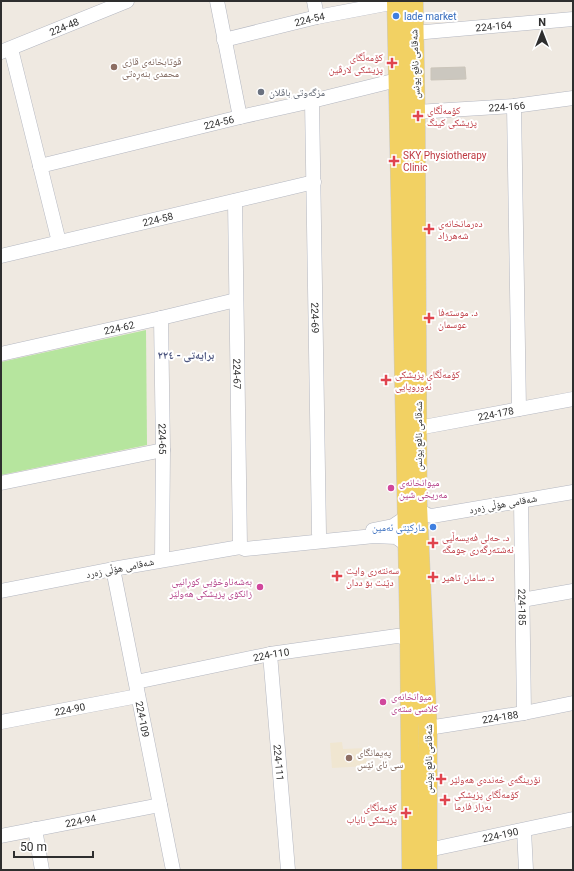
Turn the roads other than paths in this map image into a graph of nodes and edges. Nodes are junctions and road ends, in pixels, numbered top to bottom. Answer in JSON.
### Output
{"nodes":[{"id":1,"x":127,"y":1,"type":"edge"},
{"id":2,"x":217,"y":1,"type":"edge"},
{"id":3,"x":314,"y":1,"type":"edge"},
{"id":4,"x":402,"y":1,"type":"edge"},
{"id":5,"x":317,"y":18,"type":"junction"},
{"id":6,"x":573,"y":19,"type":"edge"},
{"id":7,"x":414,"y":33,"type":"junction"},
{"id":8,"x":224,"y":40,"type":"junction"},
{"id":9,"x":6,"y":50,"type":"edge"},
{"id":10,"x":397,"y":80,"type":"junction"},
{"id":11,"x":573,"y":98,"type":"edge"},
{"id":12,"x":312,"y":101,"type":"junction"},
{"id":13,"x":514,"y":106,"type":"junction"},
{"id":14,"x":416,"y":112,"type":"junction"},
{"id":15,"x":240,"y":117,"type":"junction"},
{"id":16,"x":40,"y":166,"type":"junction"},
{"id":17,"x":314,"y":182,"type":"junction"},
{"id":18,"x":408,"y":191,"type":"junction"},
{"id":19,"x":235,"y":201,"type":"junction"},
{"id":20,"x":59,"y":242,"type":"junction"},
{"id":21,"x":1,"y":256,"type":"edge"},
{"id":22,"x":236,"y":300,"type":"junction"},
{"id":23,"x":161,"y":318,"type":"junction"},
{"id":24,"x":1,"y":354,"type":"edge"},
{"id":25,"x":573,"y":399,"type":"edge"},
{"id":26,"x":519,"y":408,"type":"junction"},
{"id":27,"x":418,"y":428,"type":"junction"},
{"id":28,"x":163,"y":450,"type":"junction"},
{"id":29,"x":1,"y":483,"type":"edge"},
{"id":30,"x":573,"y":492,"type":"edge"},
{"id":31,"x":521,"y":501,"type":"junction"},
{"id":32,"x":418,"y":505,"type":"junction"},
{"id":33,"x":432,"y":516,"type":"junction"},
{"id":34,"x":405,"y":518,"type":"junction"},
{"id":35,"x":319,"y":534,"type":"junction"},
{"id":36,"x":413,"y":538,"type":"junction"},
{"id":37,"x":240,"y":547,"type":"junction"},
{"id":38,"x":162,"y":560,"type":"junction"},
{"id":39,"x":113,"y":569,"type":"junction"},
{"id":40,"x":1,"y":591,"type":"edge"},
{"id":41,"x":573,"y":591,"type":"edge"},
{"id":42,"x":522,"y":600,"type":"junction"},
{"id":43,"x":409,"y":638,"type":"junction"},
{"id":44,"x":270,"y":654,"type":"junction"},
{"id":45,"x":137,"y":689,"type":"junction"},
{"id":46,"x":573,"y":703,"type":"edge"},
{"id":47,"x":524,"y":713,"type":"junction"},
{"id":48,"x":1,"y":722,"type":"edge"},
{"id":49,"x":428,"y":728,"type":"junction"},
{"id":50,"x":160,"y":805,"type":"junction"},
{"id":51,"x":573,"y":819,"type":"edge"},
{"id":52,"x":35,"y":829,"type":"junction"},
{"id":53,"x":524,"y":830,"type":"junction"},
{"id":54,"x":1,"y":836,"type":"edge"},
{"id":55,"x":428,"y":850,"type":"junction"},
{"id":56,"x":42,"y":870,"type":"edge"},
{"id":57,"x":173,"y":870,"type":"edge"},
{"id":58,"x":288,"y":870,"type":"edge"},
{"id":59,"x":411,"y":870,"type":"edge"},
{"id":60,"x":428,"y":870,"type":"edge"},
{"id":61,"x":526,"y":870,"type":"edge"}],
"edges":[{"from":1,"to":9,"type":"street","name":"224-48"},
{"from":2,"to":8,"type":"street"},
{"from":3,"to":5,"type":"street"},
{"from":4,"to":5,"type":"street","name":"224-54"},
{"from":4,"to":7,"type":"main road","name":"شەقامی نافع یونس"},
{"from":4,"to":10,"type":"main road","name":"شەقامی نافع یونس"},
{"from":5,"to":8,"type":"street","name":"224-54"},
{"from":6,"to":7,"type":"street","name":"224-164"},
{"from":7,"to":14,"type":"main road","name":"شەقامی نافع یونس"},
{"from":8,"to":15,"type":"street"},
{"from":9,"to":16,"type":"street"},
{"from":10,"to":12,"type":"street","name":"224-56"},
{"from":10,"to":18,"type":"main road","name":"شەقامی نافع یونس"},
{"from":11,"to":13,"type":"street","name":"224-166"},
{"from":12,"to":15,"type":"street","name":"224-56"},
{"from":12,"to":17,"type":"street","name":"224-69"},
{"from":13,"to":14,"type":"street","name":"224-166"},
{"from":13,"to":26,"type":"street"},
{"from":14,"to":18,"type":"main road","name":"شەقامی نافع یونس"},
{"from":15,"to":16,"type":"street","name":"224-56"},
{"from":16,"to":20,"type":"street"},
{"from":17,"to":19,"type":"street","name":"224-58"},
{"from":17,"to":35,"type":"street","name":"224-69"},
{"from":18,"to":27,"type":"main road","name":"شەقامی نافع یونس"},
{"from":18,"to":34,"type":"main road","name":"شەقامی نافع یونس"},
{"from":19,"to":20,"type":"street","name":"224-58"},
{"from":19,"to":22,"type":"street","name":"224-67"},
{"from":20,"to":21,"type":"street","name":"224-58"},
{"from":22,"to":23,"type":"street","name":"224-62"},
{"from":22,"to":37,"type":"street","name":"224-67"},
{"from":23,"to":24,"type":"street","name":"224-62"},
{"from":23,"to":28,"type":"street","name":"224-65"},
{"from":25,"to":26,"type":"street","name":"224-178"},
{"from":26,"to":27,"type":"street","name":"224-178"},
{"from":27,"to":32,"type":"main road","name":"شەقامی نافع یونس"},
{"from":28,"to":29,"type":"street"},
{"from":28,"to":38,"type":"street","name":"224-65"},
{"from":30,"to":31,"type":"street","name":"شەقامی هۆڵی زەرد"},
{"from":31,"to":33,"type":"street","name":"شەقامی هۆڵی زەرد"},
{"from":31,"to":42,"type":"street","name":"224-185"},
{"from":32,"to":33,"type":"street"},
{"from":32,"to":36,"type":"main road","name":"شەقامی نافع یونس"},
{"from":33,"to":36,"type":"street"},
{"from":34,"to":35,"type":"street","name":"شەقامی هۆڵی زەرد"},
{"from":34,"to":36,"type":"main road","name":"شەقامی نافع یونس"},
{"from":35,"to":37,"type":"street","name":"شەقامی هۆڵی زەرد"},
{"from":36,"to":37,"type":"street","name":"شەقامی هۆڵی زەرد"},
{"from":36,"to":43,"type":"main road","name":"شەقامی نافع یونس"},
{"from":36,"to":49,"type":"main road","name":"شەقامی نافع یونس"},
{"from":37,"to":38,"type":"street","name":"شەقامی هۆڵی زەرد"},
{"from":38,"to":39,"type":"street","name":"شەقامی هۆڵی زەرد"},
{"from":39,"to":40,"type":"street","name":"شەقامی هۆڵی زەرد"},
{"from":39,"to":45,"type":"street","name":"224-109"},
{"from":41,"to":42,"type":"street"},
{"from":42,"to":47,"type":"street","name":"224-185"},
{"from":43,"to":44,"type":"street","name":"224-110"},
{"from":43,"to":59,"type":"main road","name":"شەقامی نافع یونس"},
{"from":44,"to":45,"type":"street","name":"224-110"},
{"from":44,"to":58,"type":"street","name":"224-111"},
{"from":45,"to":48,"type":"street","name":"224-90"},
{"from":45,"to":50,"type":"street","name":"224-109"},
{"from":46,"to":47,"type":"street","name":"224-188"},
{"from":47,"to":49,"type":"street","name":"224-188"},
{"from":49,"to":55,"type":"main road","name":"شەقامی نافع یونس"},
{"from":50,"to":52,"type":"street","name":"224-94"},
{"from":50,"to":57,"type":"street","name":"224-109"},
{"from":51,"to":53,"type":"street","name":"224-190"},
{"from":52,"to":54,"type":"street","name":"224-94"},
{"from":52,"to":56,"type":"street"},
{"from":53,"to":55,"type":"street","name":"224-190"},
{"from":53,"to":61,"type":"street"},
{"from":55,"to":60,"type":"main road","name":"شەقامی نافع یونس"}]}
